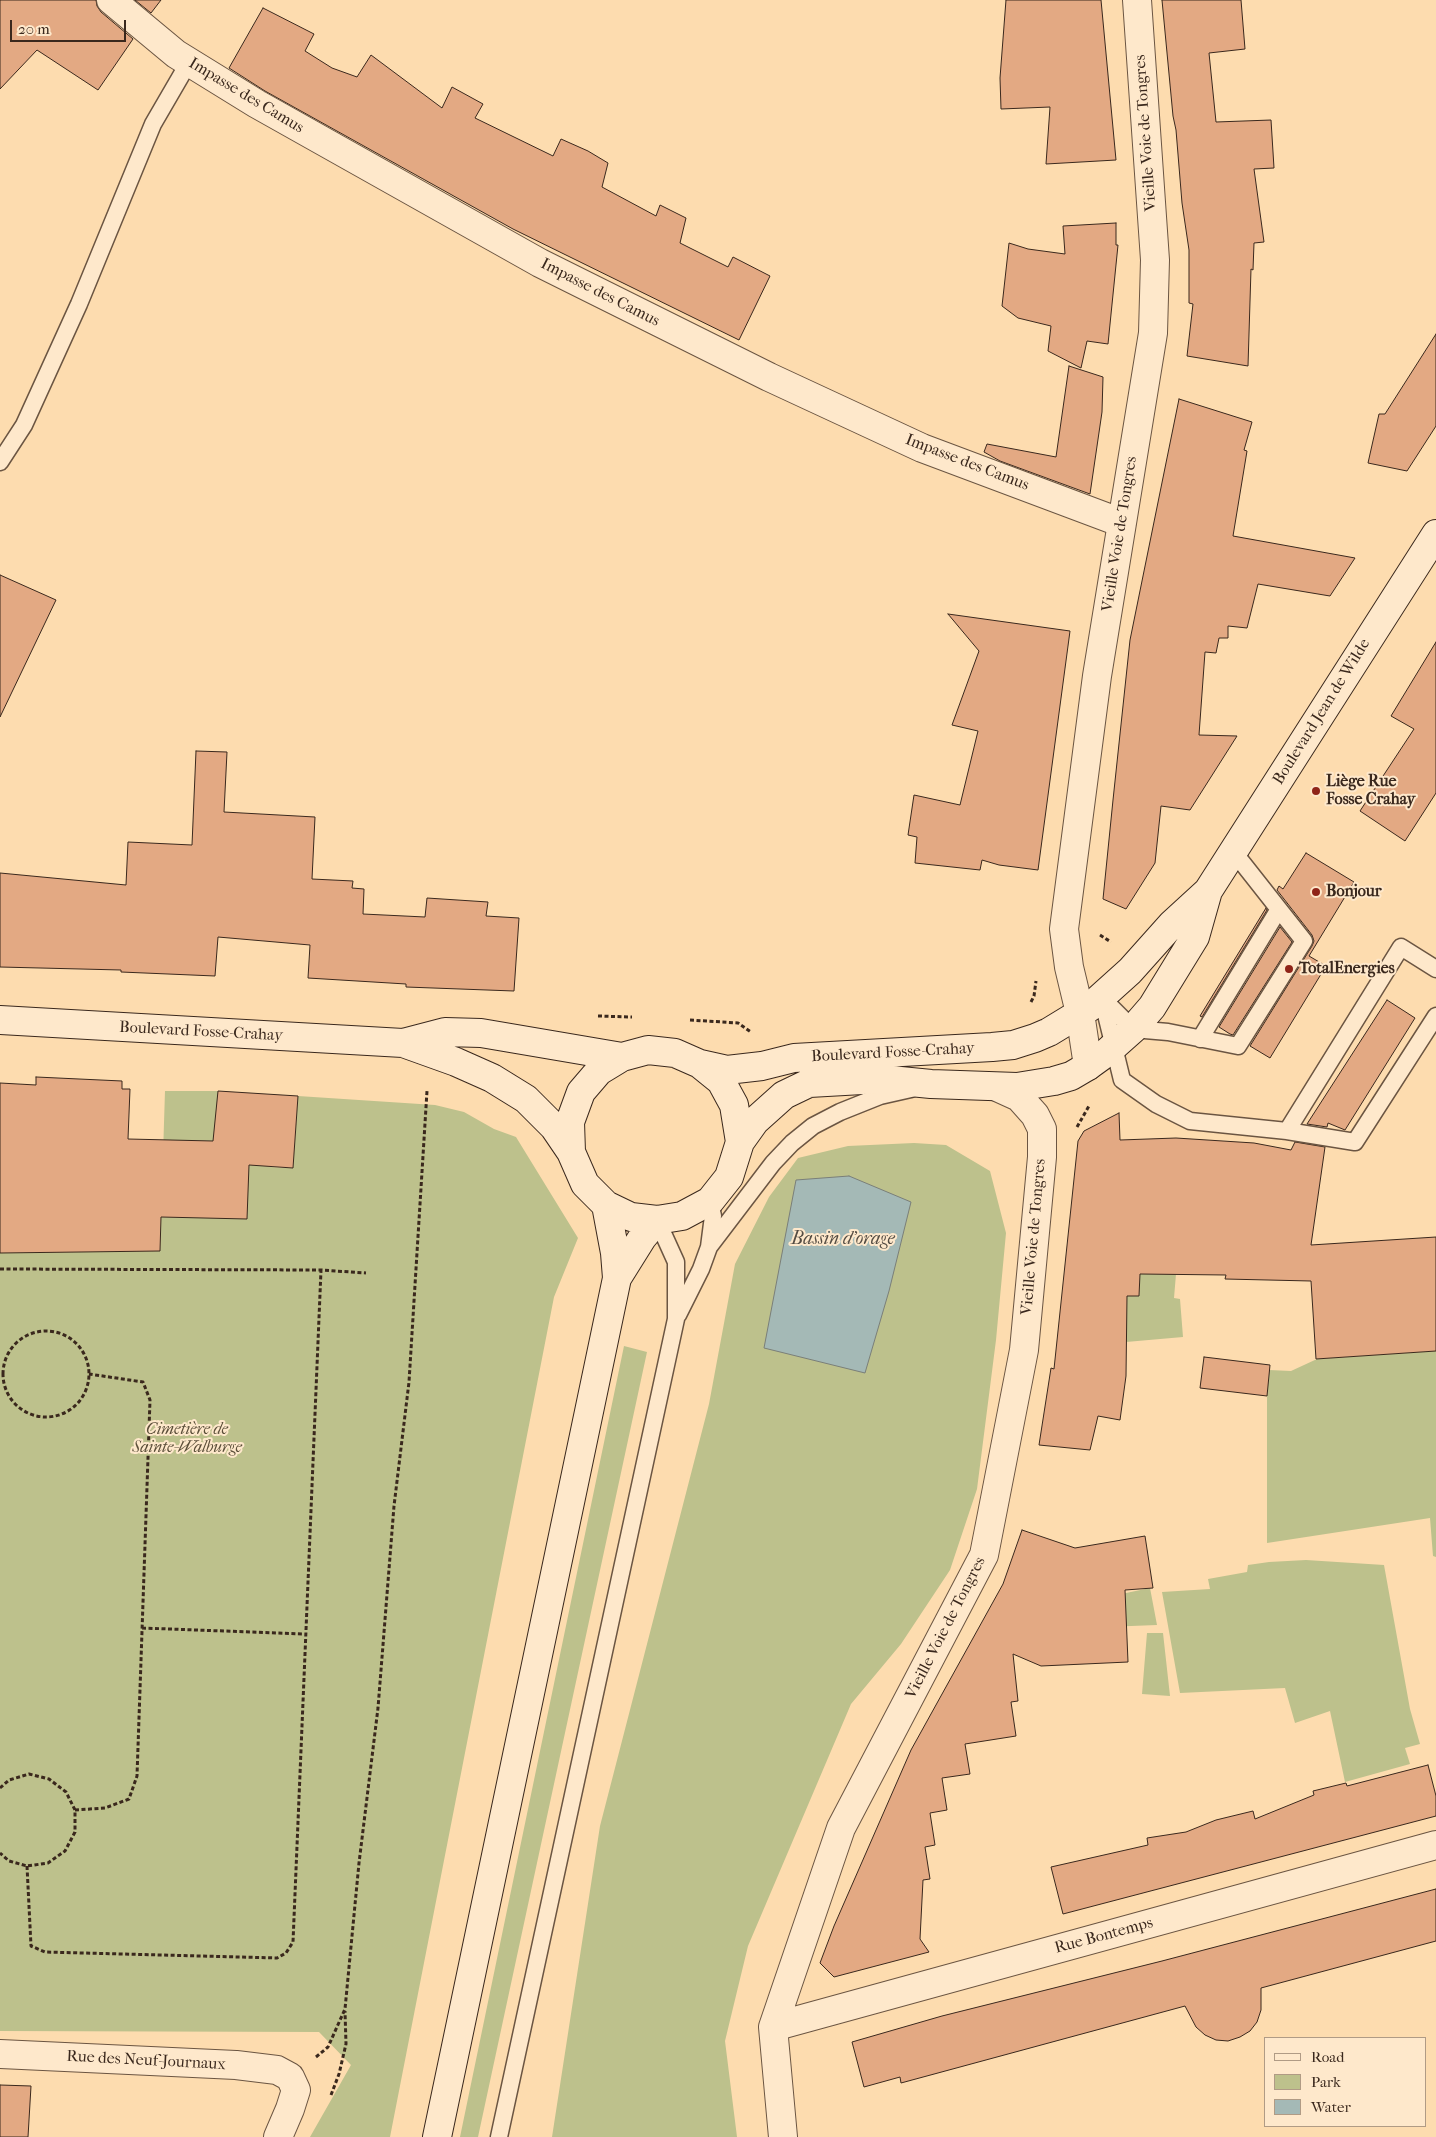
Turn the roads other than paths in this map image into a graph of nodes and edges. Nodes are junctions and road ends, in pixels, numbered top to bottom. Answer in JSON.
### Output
{"nodes":[{"id":1,"x":111,"y":0,"type":"edge"},
{"id":2,"x":1137,"y":0,"type":"edge"},
{"id":3,"x":189,"y":62,"type":"junction"},
{"id":4,"x":0,"y":462,"type":"edge"},
{"id":5,"x":1122,"y":523,"type":"junction"},
{"id":6,"x":1436,"y":534,"type":"edge"},
{"id":7,"x":1233,"y":851,"type":"junction"},
{"id":8,"x":1208,"y":890,"type":"junction"},
{"id":9,"x":1279,"y":909,"type":"junction"},
{"id":10,"x":1436,"y":969,"type":"edge"},
{"id":11,"x":1102,"y":998,"type":"junction"},
{"id":12,"x":1080,"y":1013,"type":"junction"},
{"id":13,"x":1436,"y":1016,"type":"edge"},
{"id":14,"x":0,"y":1020,"type":"edge"},
{"id":15,"x":1123,"y":1038,"type":"junction"},
{"id":16,"x":1200,"y":1038,"type":"junction"},
{"id":17,"x":403,"y":1043,"type":"junction"},
{"id":18,"x":622,"y":1057,"type":"junction"},
{"id":19,"x":700,"y":1064,"type":"junction"},
{"id":20,"x":1088,"y":1066,"type":"junction"},
{"id":21,"x":931,"y":1084,"type":"junction"},
{"id":22,"x":1036,"y":1086,"type":"joint"},
{"id":23,"x":997,"y":1087,"type":"junction"},
{"id":24,"x":1287,"y":1131,"type":"junction"},
{"id":25,"x":740,"y":1142,"type":"junction"},
{"id":26,"x":571,"y":1152,"type":"junction"},
{"id":27,"x":710,"y":1201,"type":"junction"},
{"id":28,"x":606,"y":1205,"type":"junction"},
{"id":29,"x":657,"y":1220,"type":"junction"},
{"id":30,"x":709,"y":1247,"type":"junction"},
{"id":31,"x":617,"y":1278,"type":"junction"},
{"id":32,"x":676,"y":1319,"type":"junction"},
{"id":33,"x":1436,"y":1844,"type":"edge"},
{"id":34,"x":773,"y":2027,"type":"junction"},
{"id":35,"x":0,"y":2054,"type":"edge"},
{"id":36,"x":278,"y":2137,"type":"edge"},
{"id":37,"x":437,"y":2137,"type":"edge"},
{"id":38,"x":499,"y":2137,"type":"edge"},
{"id":39,"x":784,"y":2137,"type":"edge"}],
"edges":[{"from":1,"to":3,"type":"street","name":"Impasse des Camus"},
{"from":2,"to":5,"type":"street","name":"Vieille Voie de Tongres"},
{"from":3,"to":4,"type":"lane"},
{"from":3,"to":5,"type":"street","name":"Impasse des Camus"},
{"from":5,"to":12,"type":"street","name":"Vieille Voie de Tongres"},
{"from":6,"to":7,"type":"street","name":"Boulevard Jean de Wilde"},
{"from":7,"to":8,"type":"street","name":"Boulevard Jean de Wilde"},
{"from":7,"to":9,"type":"lane"},
{"from":8,"to":11,"type":"street","name":"Boulevard Jean de Wilde"},
{"from":8,"to":15,"type":"street","name":"Boulevard Jean de Wilde"},
{"from":9,"to":16,"type":"lane"},
{"from":9,"to":16,"type":"lane"},
{"from":10,"to":24,"type":"lane"},
{"from":11,"to":12,"type":"street","name":"Boulevard Jean de Wilde"},
{"from":11,"to":15,"type":"lane"},
{"from":11,"to":15,"type":"lane"},
{"from":12,"to":19,"type":"street","name":"Boulevard Fosse-Crahay"},
{"from":12,"to":20,"type":"street","name":"Vieille Voie de Tongres"},
{"from":13,"to":24,"type":"lane"},
{"from":14,"to":17,"type":"street","name":"Boulevard Fosse-Crahay"},
{"from":15,"to":16,"type":"lane"},
{"from":15,"to":20,"type":"street","name":"Boulevard Jean de Wilde"},
{"from":15,"to":24,"type":"lane"},
{"from":17,"to":18,"type":"street","name":"Boulevard Fosse-Crahay"},
{"from":17,"to":26,"type":"street","name":"Boulevard Fosse-Crahay"},
{"from":18,"to":19,"type":"street","name":"Boulevard Fosse-Crahay"},
{"from":18,"to":26,"type":"street","name":"Boulevard Fosse-Crahay"},
{"from":19,"to":25,"type":"street","name":"Boulevard Fosse-Crahay"},
{"from":20,"to":22,"type":"street","name":"Boulevard Jean de Wilde"},
{"from":21,"to":23,"type":"street","name":"Boulevard Fosse-Crahay"},
{"from":21,"to":25,"type":"street","name":"Boulevard Fosse-Crahay"},
{"from":21,"to":30,"type":"lane"},
{"from":22,"to":23,"type":"street","name":"Boulevard Fosse-Crahay"},
{"from":23,"to":34,"type":"street","name":"Vieille Voie de Tongres"},
{"from":25,"to":27,"type":"street","name":"Boulevard Fosse-Crahay"},
{"from":26,"to":28,"type":"street","name":"Boulevard Fosse-Crahay"},
{"from":27,"to":29,"type":"street","name":"Boulevard Fosse-Crahay"},
{"from":27,"to":30,"type":"lane"},
{"from":28,"to":29,"type":"street","name":"Boulevard Fosse-Crahay"},
{"from":28,"to":31,"type":"street"},
{"from":29,"to":31,"type":"street"},
{"from":29,"to":32,"type":"lane"},
{"from":30,"to":32,"type":"lane"},
{"from":31,"to":37,"type":"street"},
{"from":32,"to":38,"type":"lane"},
{"from":33,"to":34,"type":"street","name":"Rue Bontemps"},
{"from":34,"to":39,"type":"street","name":"Vieille Voie de Tongres"},
{"from":35,"to":36,"type":"street","name":"Rue des Neuf-Journaux"}]}
